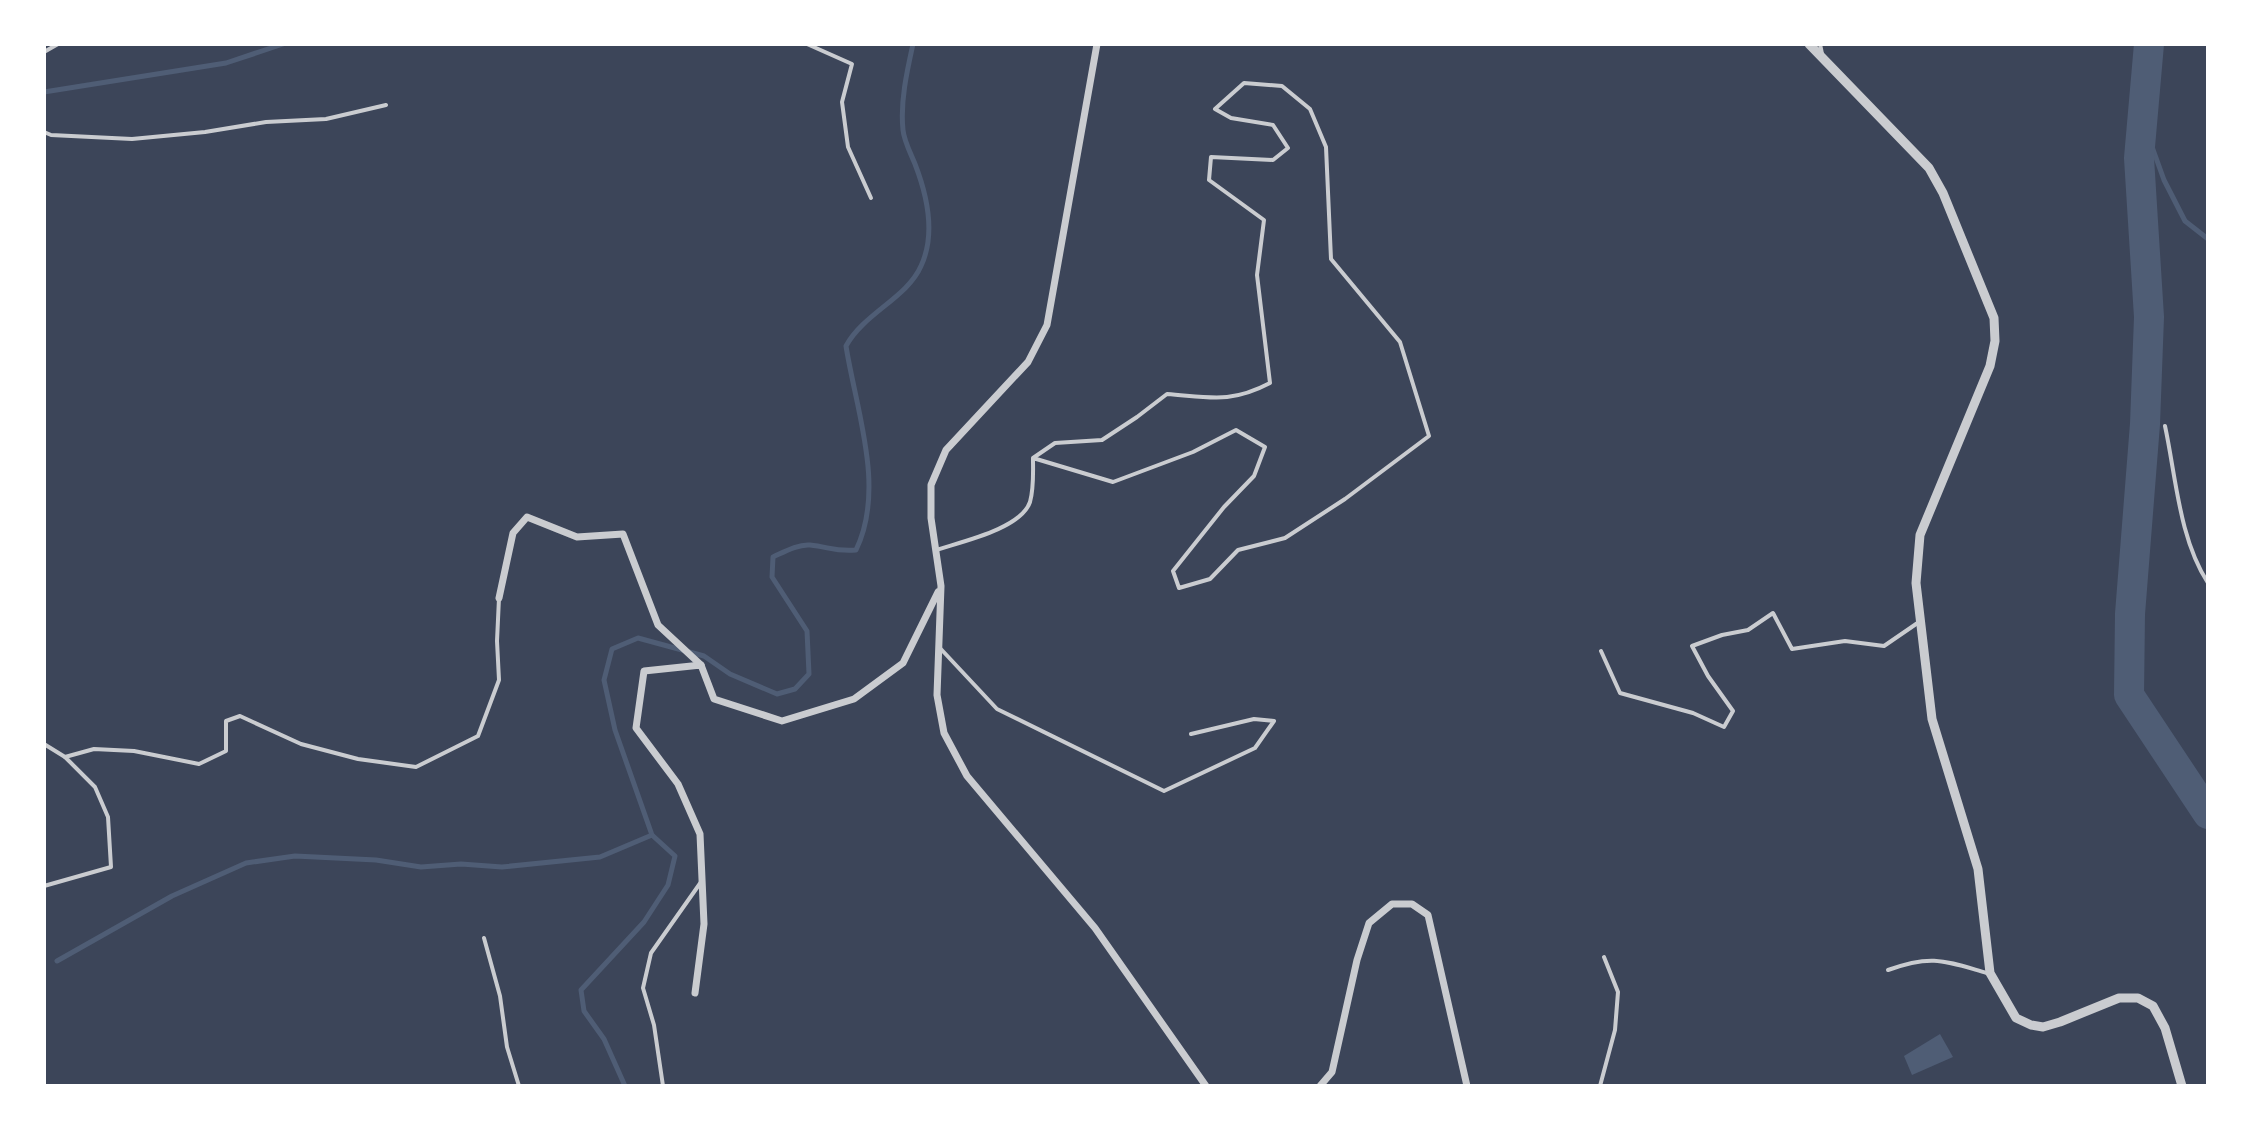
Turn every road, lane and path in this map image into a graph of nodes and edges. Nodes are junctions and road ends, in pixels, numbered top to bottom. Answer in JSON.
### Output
{"nodes":[{"id":1,"x":58,"y":44,"type":"edge"},
{"id":2,"x":807,"y":44,"type":"edge"},
{"id":3,"x":1097,"y":44,"type":"edge"},
{"id":4,"x":1809,"y":44,"type":"edge"},
{"id":5,"x":1820,"y":44,"type":"edge"},
{"id":6,"x":44,"y":52,"type":"edge"},
{"id":7,"x":1822,"y":57,"type":"junction"},
{"id":8,"x":386,"y":105,"type":"dead end"},
{"id":9,"x":44,"y":132,"type":"edge"},
{"id":10,"x":871,"y":198,"type":"dead end"},
{"id":11,"x":2165,"y":426,"type":"dead end"},
{"id":12,"x":1033,"y":458,"type":"junction"},
{"id":13,"x":936,"y":550,"type":"junction"},
{"id":14,"x":2208,"y":583,"type":"edge"},
{"id":15,"x":941,"y":586,"type":"junction"},
{"id":16,"x":499,"y":598,"type":"joint"},
{"id":17,"x":1921,"y":620,"type":"junction"},
{"id":18,"x":939,"y":647,"type":"junction"},
{"id":19,"x":1601,"y":651,"type":"dead end"},
{"id":20,"x":700,"y":664,"type":"junction"},
{"id":21,"x":1191,"y":734,"type":"dead end"},
{"id":22,"x":44,"y":744,"type":"edge"},
{"id":23,"x":65,"y":757,"type":"junction"},
{"id":24,"x":702,"y":880,"type":"junction"},
{"id":25,"x":44,"y":886,"type":"edge"},
{"id":26,"x":484,"y":938,"type":"dead end"},
{"id":27,"x":1604,"y":957,"type":"dead end"},
{"id":28,"x":1888,"y":970,"type":"dead end"},
{"id":29,"x":1990,"y":973,"type":"junction"},
{"id":30,"x":695,"y":993,"type":"dead end"},
{"id":31,"x":519,"y":1086,"type":"edge"},
{"id":32,"x":663,"y":1086,"type":"edge"},
{"id":33,"x":1206,"y":1086,"type":"edge"},
{"id":34,"x":1320,"y":1086,"type":"edge"},
{"id":35,"x":1467,"y":1086,"type":"edge"},
{"id":36,"x":1600,"y":1086,"type":"edge"},
{"id":37,"x":2182,"y":1086,"type":"edge"}],
"edges":[{"from":1,"to":6,"type":"lane"},
{"from":2,"to":10,"type":"lane"},
{"from":3,"to":13,"type":"street"},
{"from":4,"to":7,"type":"street"},
{"from":5,"to":7,"type":"lane"},
{"from":7,"to":17,"type":"street"},
{"from":8,"to":9,"type":"lane"},
{"from":11,"to":14,"type":"lane"},
{"from":12,"to":12,"type":"lane"},
{"from":12,"to":13,"type":"lane"},
{"from":13,"to":15,"type":"street"},
{"from":15,"to":18,"type":"street"},
{"from":15,"to":20,"type":"street"},
{"from":16,"to":20,"type":"street"},
{"from":16,"to":23,"type":"lane"},
{"from":17,"to":19,"type":"lane"},
{"from":17,"to":29,"type":"street"},
{"from":18,"to":21,"type":"lane"},
{"from":18,"to":33,"type":"street"},
{"from":20,"to":24,"type":"street"},
{"from":22,"to":23,"type":"lane"},
{"from":23,"to":25,"type":"lane"},
{"from":24,"to":30,"type":"street"},
{"from":24,"to":32,"type":"lane"},
{"from":26,"to":31,"type":"lane"},
{"from":27,"to":36,"type":"lane"},
{"from":28,"to":29,"type":"lane"},
{"from":29,"to":37,"type":"street"},
{"from":34,"to":35,"type":"street"}]}
